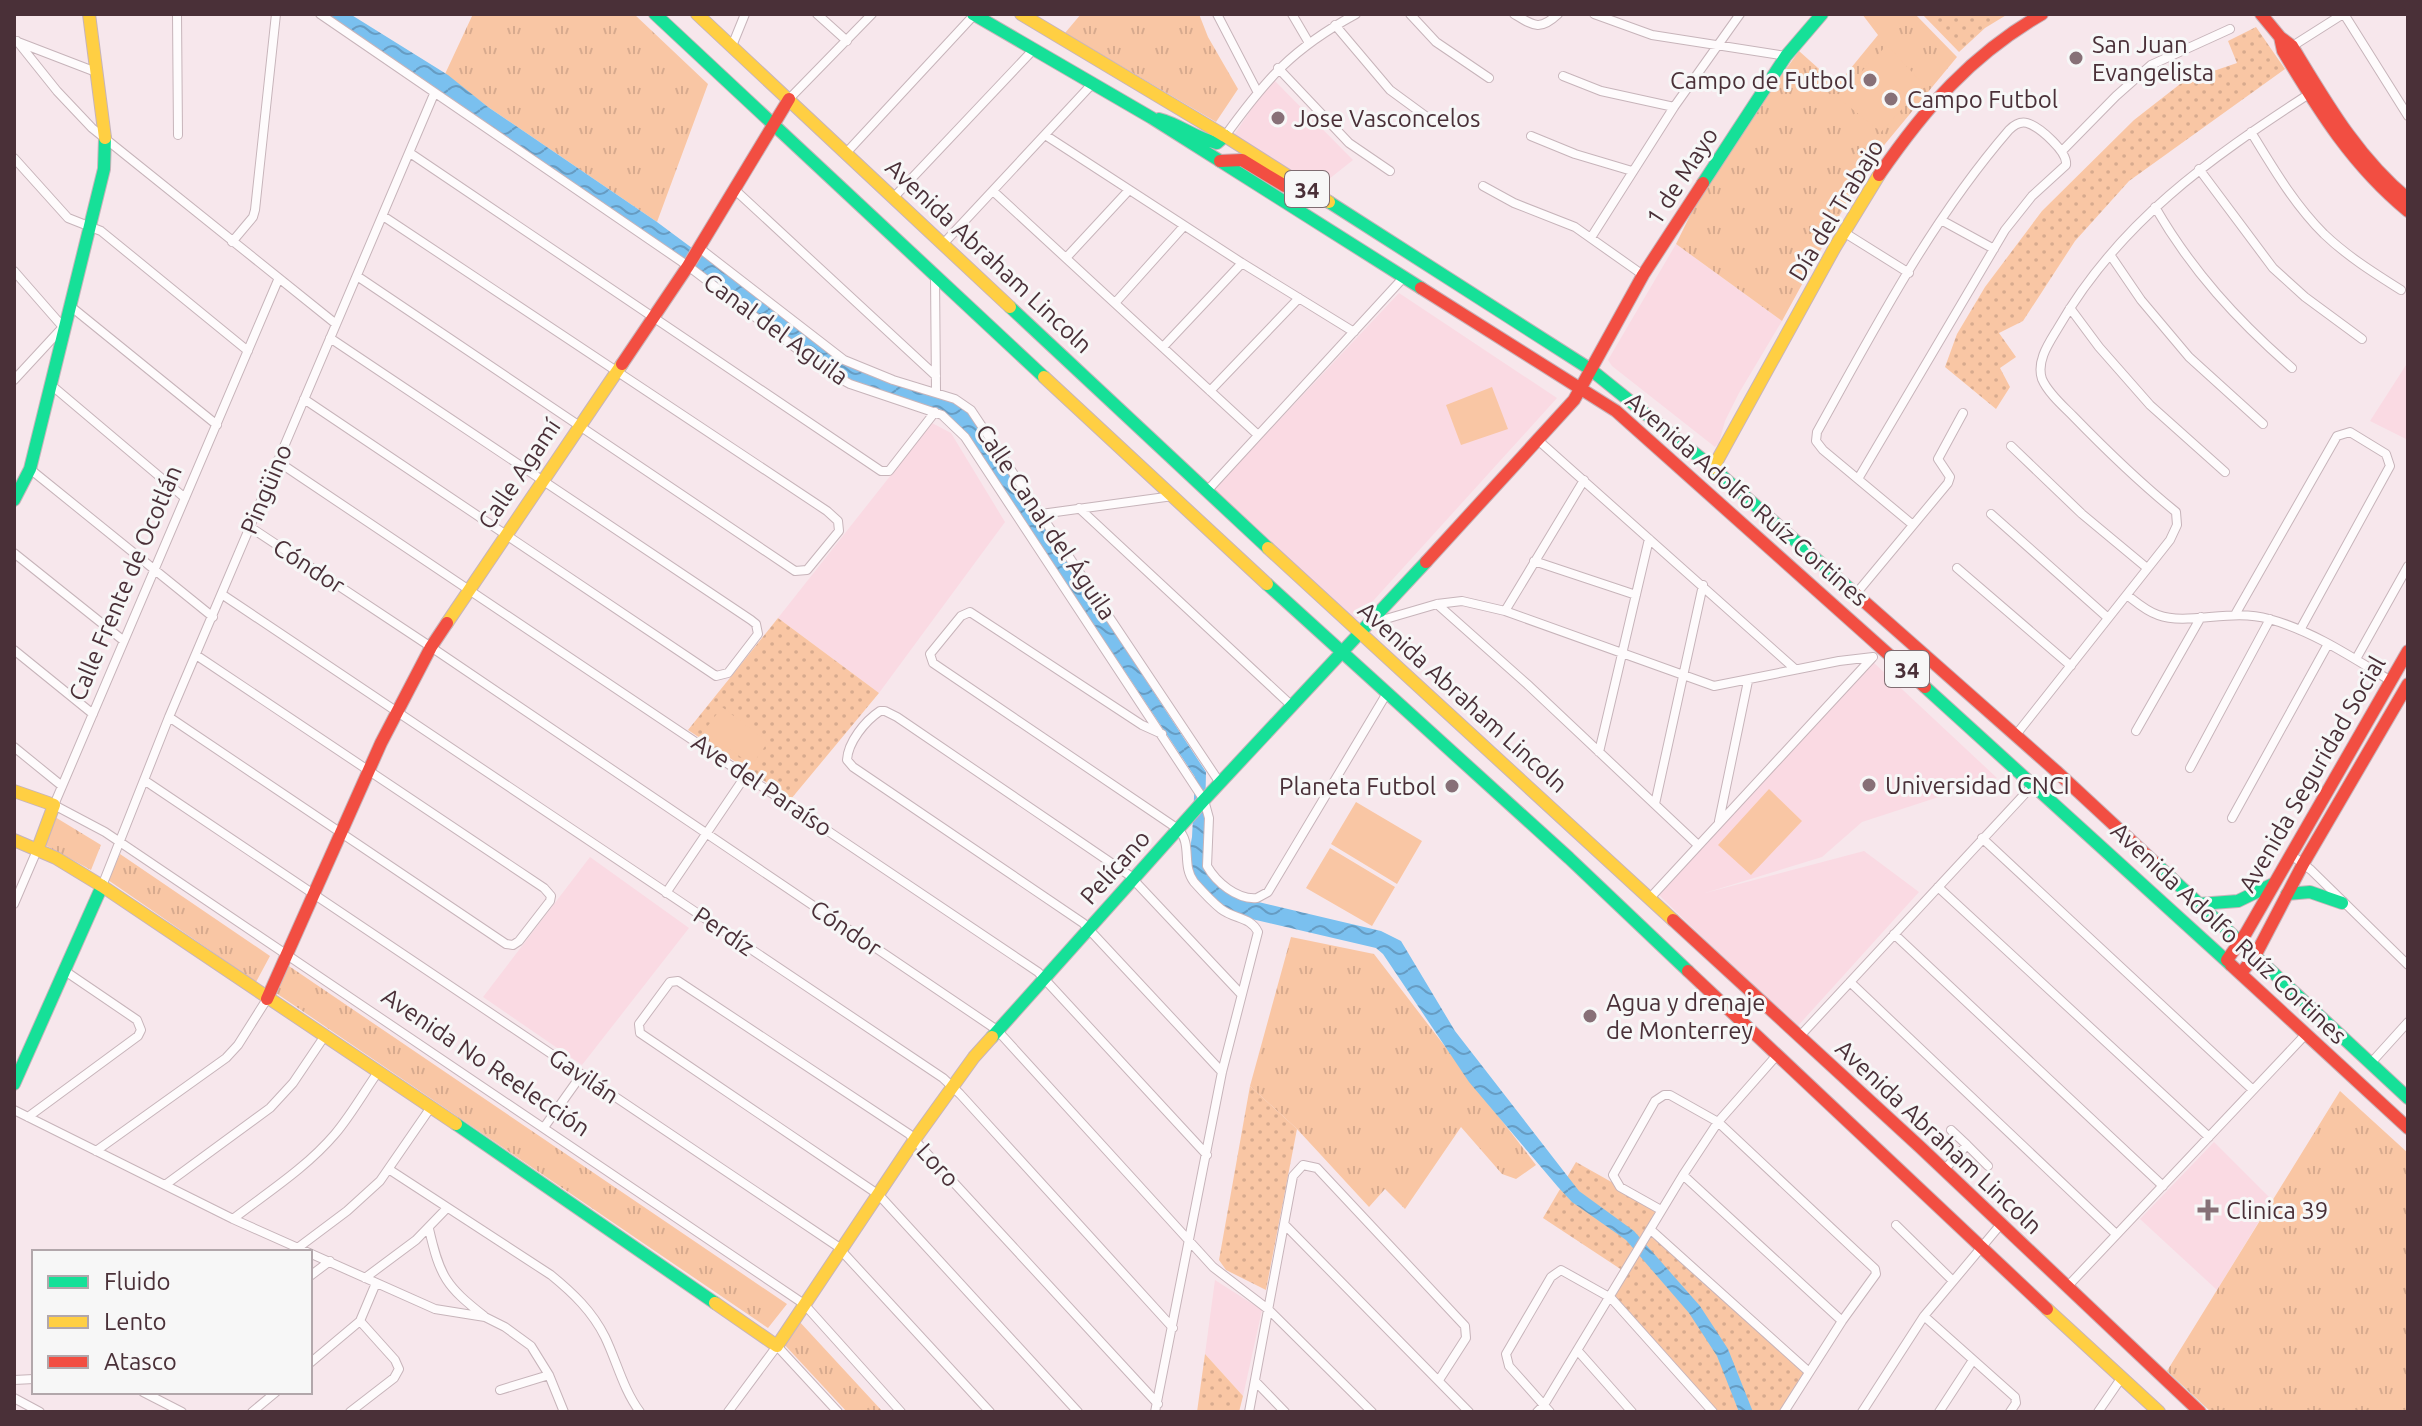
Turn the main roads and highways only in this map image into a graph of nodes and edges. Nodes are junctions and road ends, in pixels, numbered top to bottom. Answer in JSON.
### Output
{"nodes":[{"id":1,"x":89,"y":14,"type":"edge"},
{"id":2,"x":655,"y":14,"type":"edge"},
{"id":3,"x":697,"y":14,"type":"edge"},
{"id":4,"x":974,"y":14,"type":"edge"},
{"id":5,"x":1021,"y":14,"type":"edge"},
{"id":6,"x":1822,"y":14,"type":"edge"},
{"id":7,"x":2042,"y":14,"type":"edge"},
{"id":8,"x":2261,"y":14,"type":"edge"},
{"id":9,"x":2288,"y":48,"type":"junction"},
{"id":10,"x":789,"y":99,"type":"junction"},
{"id":11,"x":1152,"y":118,"type":"junction"},
{"id":12,"x":773,"y":126,"type":"junction"},
{"id":13,"x":1225,"y":136,"type":"junction"},
{"id":14,"x":1220,"y":161,"type":"junction"},
{"id":15,"x":1305,"y":188,"type":"junction"},
{"id":16,"x":2408,"y":199,"type":"edge"},
{"id":17,"x":2408,"y":211,"type":"edge"},
{"id":18,"x":1590,"y":369,"type":"junction"},
{"id":19,"x":1580,"y":387,"type":"junction"},
{"id":20,"x":1639,"y":431,"type":"junction"},
{"id":21,"x":1713,"y":468,"type":"junction"},
{"id":22,"x":14,"y":500,"type":"edge"},
{"id":23,"x":1363,"y":628,"type":"junction"},
{"id":24,"x":2408,"y":651,"type":"edge"},
{"id":25,"x":1341,"y":653,"type":"junction"},
{"id":26,"x":2407,"y":688,"type":"edge"},
{"id":27,"x":14,"y":791,"type":"edge"},
{"id":28,"x":54,"y":805,"type":"joint"},
{"id":29,"x":14,"y":840,"type":"edge"},
{"id":30,"x":38,"y":848,"type":"junction"},
{"id":31,"x":2273,"y":884,"type":"junction"},
{"id":32,"x":102,"y":886,"type":"junction"},
{"id":33,"x":2287,"y":894,"type":"junction"},
{"id":34,"x":2342,"y":903,"type":"road end"},
{"id":35,"x":2199,"y":904,"type":"junction"},
{"id":36,"x":2241,"y":941,"type":"junction"},
{"id":37,"x":2255,"y":956,"type":"junction"},
{"id":38,"x":2227,"y":960,"type":"junction"},
{"id":39,"x":2241,"y":973,"type":"junction"},
{"id":40,"x":267,"y":999,"type":"junction"},
{"id":41,"x":14,"y":1084,"type":"edge"},
{"id":42,"x":2408,"y":1098,"type":"edge"},
{"id":43,"x":2408,"y":1128,"type":"edge"},
{"id":44,"x":2159,"y":1412,"type":"edge"},
{"id":45,"x":2200,"y":1412,"type":"edge"}],
"edges":[{"from":1,"to":22,"type":"main road"},
{"from":2,"to":12,"type":"main road"},
{"from":3,"to":10,"type":"main road","name":"Avenida Abraham Lincoln"},
{"from":4,"to":11,"type":"main road","name":"Avenida Adolfo Ruíz Cortines","number":"34"},
{"from":5,"to":13,"type":"main road","name":"Avenida Adolfo Ruíz Cortines","number":"34"},
{"from":6,"to":18,"type":"main road","name":"1 de Mayo"},
{"from":7,"to":21,"type":"main road","name":"Día del Trabajo"},
{"from":8,"to":9,"type":"main road"},
{"from":9,"to":16,"type":"main road"},
{"from":9,"to":17,"type":"main road"},
{"from":10,"to":12,"type":"main road","name":"Calle Agamí"},
{"from":10,"to":23,"type":"main road","name":"Avenida Abraham Lincoln"},
{"from":11,"to":13,"type":"main road"},
{"from":11,"to":14,"type":"main road","name":"Avenida Adolfo Ruíz Cortines","number":"34"},
{"from":12,"to":25,"type":"main road"},
{"from":12,"to":40,"type":"main road","name":"Calle Agamí"},
{"from":13,"to":15,"type":"main road","name":"Avenida Adolfo Ruíz Cortines","number":"34"},
{"from":14,"to":15,"type":"main road"},
{"from":14,"to":19,"type":"main road","name":"Avenida Adolfo Ruíz Cortines","number":"34"},
{"from":15,"to":18,"type":"main road","name":"Avenida Adolfo Ruíz Cortines","number":"34"},
{"from":18,"to":19,"type":"main road","name":"1 de Mayo"},
{"from":18,"to":21,"type":"main road","name":"Avenida Adolfo Ruíz Cortines","number":"34"},
{"from":19,"to":20,"type":"main road","name":"Avenida Adolfo Ruíz Cortines","number":"34"},
{"from":19,"to":23,"type":"main road","name":"Pelícano"},
{"from":20,"to":21,"type":"main road"},
{"from":20,"to":38,"type":"main road","name":"Avenida Adolfo Ruíz Cortines","number":"34"},
{"from":21,"to":35,"type":"main road","name":"Avenida Adolfo Ruíz Cortines","number":"34"},
{"from":23,"to":25,"type":"main road","name":"Pelícano"},
{"from":23,"to":45,"type":"main road","name":"Avenida Abraham Lincoln"},
{"from":24,"to":31,"type":"main road","name":"Avenida Seguridad Social"},
{"from":25,"to":40,"type":"main road","name":"Pelícano"},
{"from":25,"to":44,"type":"main road"},
{"from":26,"to":33,"type":"main road","name":"Avenida Seguridad Social"},
{"from":27,"to":28,"type":"main road","name":"Avenida No Reelección"},
{"from":28,"to":30,"type":"main road","name":"Calle Frente de Ocotlán"},
{"from":29,"to":30,"type":"main road"},
{"from":30,"to":32,"type":"main road"},
{"from":31,"to":35,"type":"main road"},
{"from":31,"to":36,"type":"main road","name":"Avenida Seguridad Social"},
{"from":32,"to":40,"type":"main road"},
{"from":32,"to":41,"type":"main road"},
{"from":33,"to":34,"type":"main road"},
{"from":33,"to":37,"type":"main road","name":"Avenida Seguridad Social"},
{"from":35,"to":36,"type":"main road","name":"Avenida Adolfo Ruíz Cortines","number":"34"},
{"from":36,"to":37,"type":"main road","name":"Avenida Adolfo Ruíz Cortines","number":"34"},
{"from":36,"to":38,"type":"main road","name":"Avenida Seguridad Social"},
{"from":37,"to":39,"type":"main road","name":"Avenida Seguridad Social"},
{"from":37,"to":42,"type":"main road","name":"Avenida Adolfo Ruíz Cortines","number":"34"},
{"from":38,"to":39,"type":"main road","name":"Avenida Adolfo Ruíz Cortines","number":"34"},
{"from":39,"to":43,"type":"main road","name":"Avenida Adolfo Ruíz Cortines","number":"34"}]}
